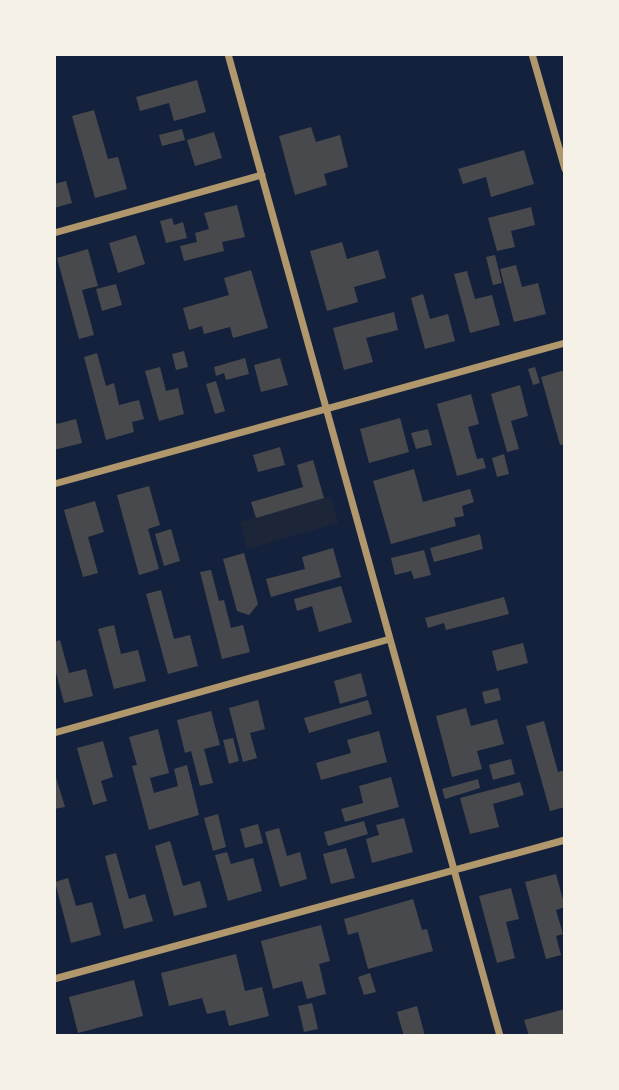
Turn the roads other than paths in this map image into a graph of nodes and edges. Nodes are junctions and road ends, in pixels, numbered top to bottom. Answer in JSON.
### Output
{"nodes":[{"id":1,"x":228,"y":54,"type":"edge"},
{"id":2,"x":532,"y":54,"type":"edge"},
{"id":3,"x":565,"y":169,"type":"edge"},
{"id":4,"x":262,"y":174,"type":"junction"},
{"id":5,"x":54,"y":233,"type":"edge"},
{"id":6,"x":565,"y":343,"type":"edge"},
{"id":7,"x":327,"y":408,"type":"junction"},
{"id":8,"x":54,"y":484,"type":"edge"},
{"id":9,"x":390,"y":639,"type":"junction"},
{"id":10,"x":54,"y":733,"type":"edge"},
{"id":11,"x":565,"y":840,"type":"edge"},
{"id":12,"x":453,"y":869,"type":"junction"},
{"id":13,"x":54,"y":979,"type":"edge"},
{"id":14,"x":500,"y":1036,"type":"edge"}],
"edges":[{"from":1,"to":4,"type":"street"},
{"from":2,"to":3,"type":"street"},
{"from":4,"to":5,"type":"street"},
{"from":4,"to":7,"type":"street"},
{"from":6,"to":7,"type":"street"},
{"from":7,"to":8,"type":"street"},
{"from":7,"to":9,"type":"street"},
{"from":9,"to":10,"type":"street"},
{"from":9,"to":12,"type":"street"},
{"from":11,"to":12,"type":"street"},
{"from":12,"to":13,"type":"street"},
{"from":12,"to":14,"type":"street"}]}
